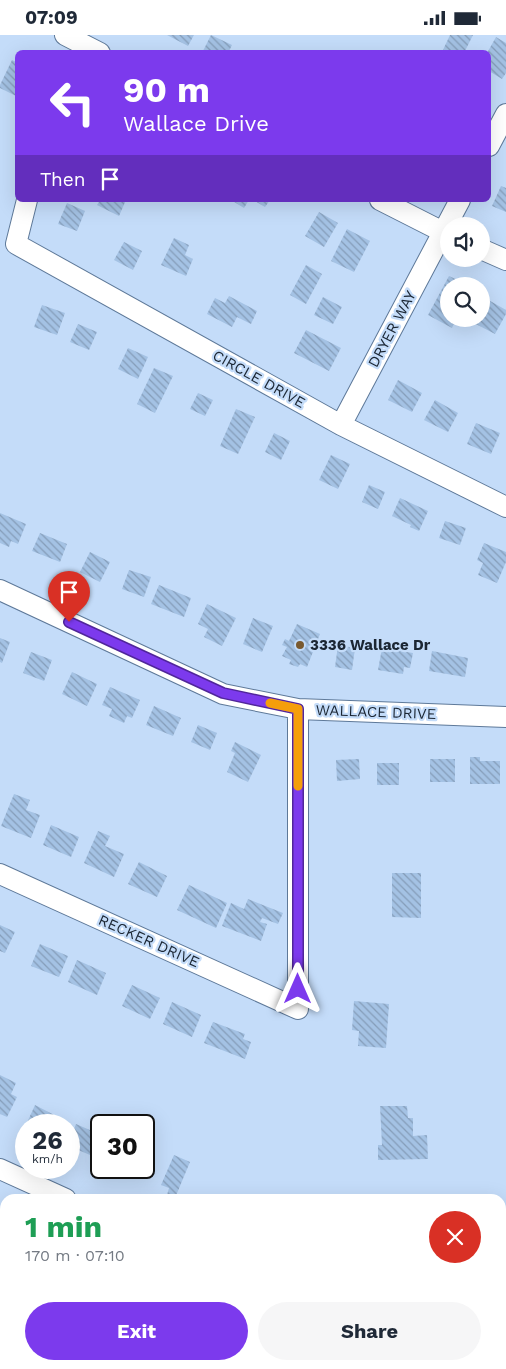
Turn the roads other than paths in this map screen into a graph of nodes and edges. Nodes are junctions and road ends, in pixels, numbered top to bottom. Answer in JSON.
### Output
{"nodes":[{"id":1,"x":68,"y":40,"type":"edge"},
{"id":2,"x":93,"y":50,"type":"edge"},
{"id":3,"x":506,"y":115,"type":"edge"},
{"id":4,"x":491,"y":142,"type":"edge"},
{"id":5,"x":26,"y":202,"type":"edge"},
{"id":6,"x":384,"y":202,"type":"edge"},
{"id":7,"x":459,"y":202,"type":"edge"},
{"id":8,"x":453,"y":217,"type":"edge"},
{"id":9,"x":440,"y":231,"type":"edge"},
{"id":10,"x":440,"y":245,"type":"edge"},
{"id":11,"x":490,"y":253,"type":"edge"},
{"id":12,"x":506,"y":260,"type":"edge"},
{"id":13,"x":341,"y":425,"type":"junction"},
{"id":14,"x":506,"y":507,"type":"edge"},
{"id":15,"x":0,"y":590,"type":"edge"},
{"id":16,"x":298,"y":709,"type":"junction"},
{"id":17,"x":506,"y":717,"type":"edge"},
{"id":18,"x":0,"y":874,"type":"edge"},
{"id":19,"x":0,"y":1169,"type":"edge"},
{"id":20,"x":55,"y":1194,"type":"edge"}],
"edges":[{"from":1,"to":2,"type":"street"},
{"from":3,"to":4,"type":"street"},
{"from":5,"to":13,"type":"street","name":"CIRCLE DRIVE"},
{"from":6,"to":9,"type":"street"},
{"from":7,"to":8,"type":"street","name":"DRYER WAY"},
{"from":10,"to":13,"type":"street","name":"DRYER WAY"},
{"from":11,"to":12,"type":"street"},
{"from":13,"to":14,"type":"street","name":"CIRCLE DRIVE"},
{"from":15,"to":16,"type":"street","name":"WALLACE DRIVE"},
{"from":16,"to":17,"type":"street","name":"WALLACE DRIVE"},
{"from":16,"to":18,"type":"street","name":"RECKER DRIVE"},
{"from":19,"to":20,"type":"street"}]}
